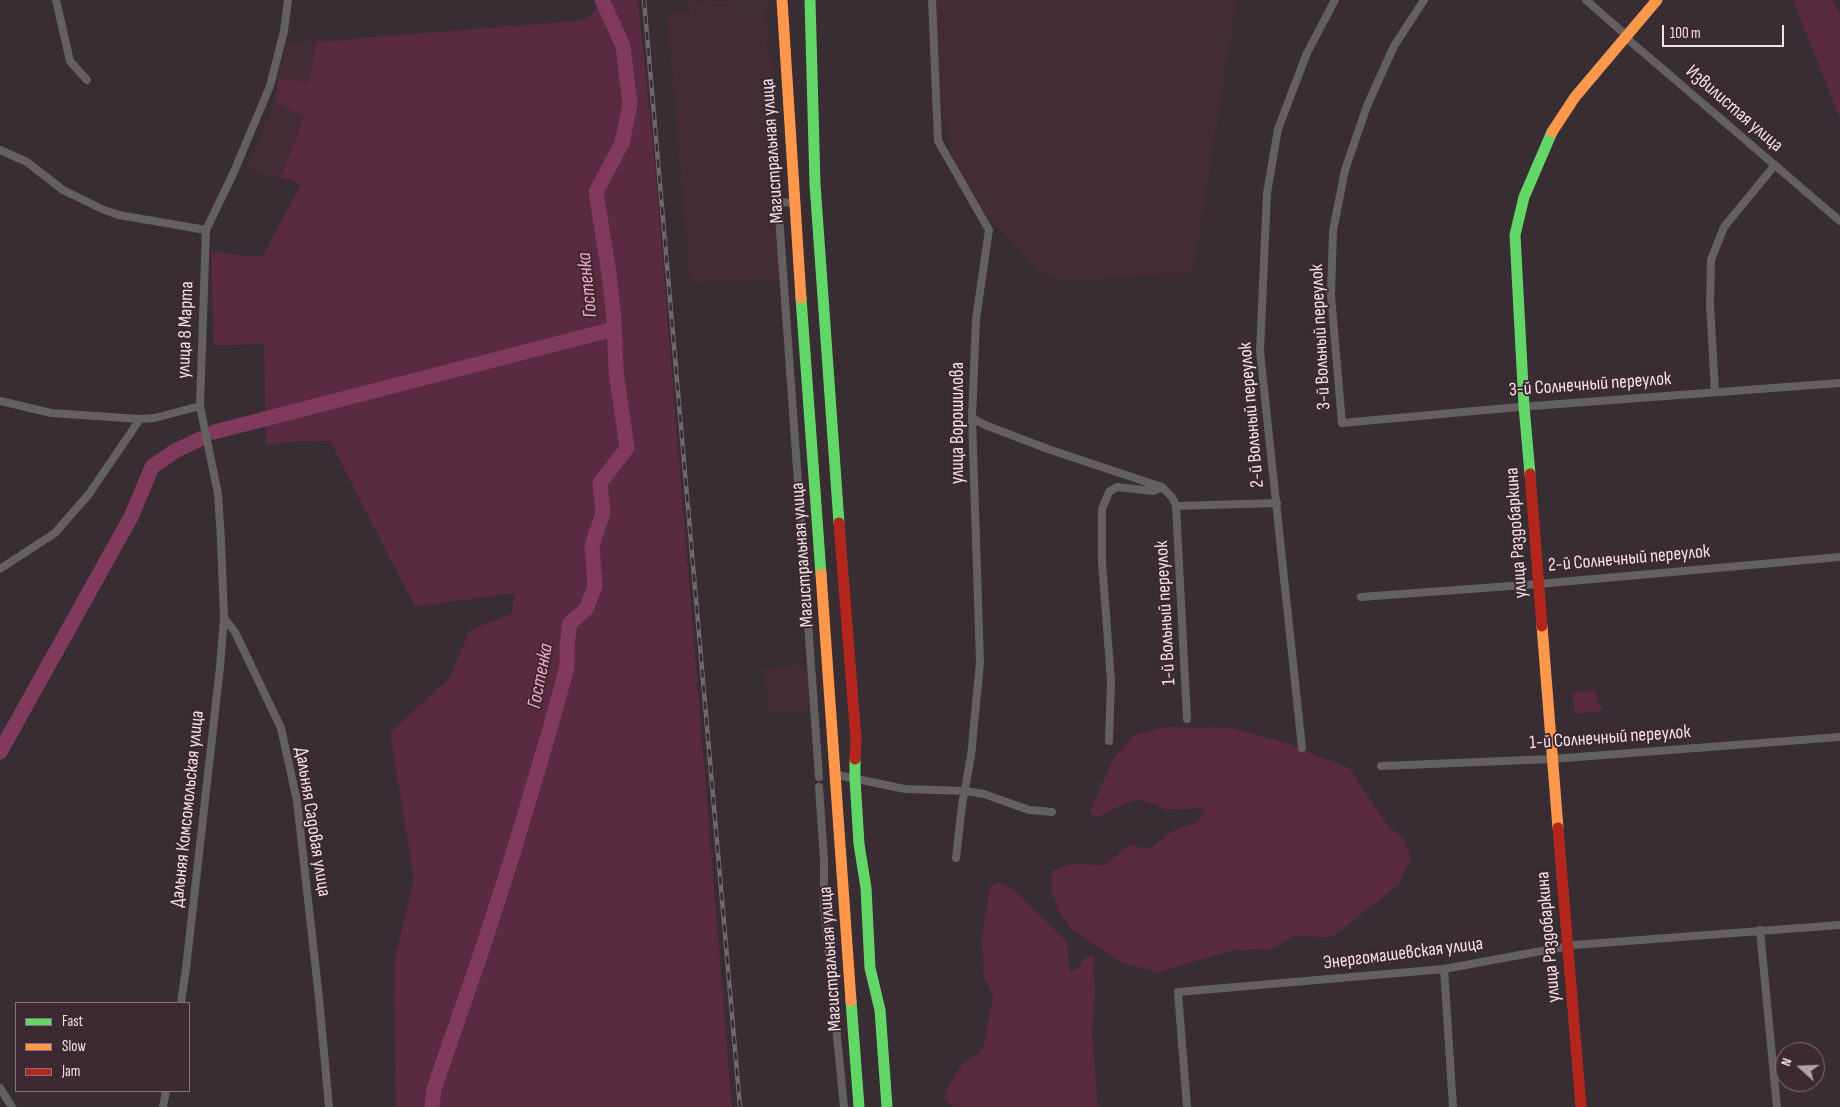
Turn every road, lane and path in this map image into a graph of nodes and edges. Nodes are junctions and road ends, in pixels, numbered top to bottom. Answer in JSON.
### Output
{"nodes":[{"id":1,"x":56,"y":0,"type":"edge"},
{"id":2,"x":288,"y":0,"type":"edge"},
{"id":3,"x":782,"y":0,"type":"edge"},
{"id":4,"x":810,"y":0,"type":"edge"},
{"id":5,"x":932,"y":0,"type":"edge"},
{"id":6,"x":1335,"y":0,"type":"edge"},
{"id":7,"x":1424,"y":0,"type":"edge"},
{"id":8,"x":1586,"y":0,"type":"edge"},
{"id":9,"x":1657,"y":0,"type":"edge"},
{"id":10,"x":1627,"y":36,"type":"junction"},
{"id":11,"x":87,"y":80,"type":"dead end"},
{"id":12,"x":0,"y":150,"type":"edge"},
{"id":13,"x":1775,"y":165,"type":"junction"},
{"id":14,"x":794,"y":203,"type":"junction"},
{"id":15,"x":1840,"y":221,"type":"edge"},
{"id":16,"x":206,"y":230,"type":"junction"},
{"id":17,"x":1840,"y":383,"type":"edge"},
{"id":18,"x":1716,"y":392,"type":"junction"},
{"id":19,"x":2,"y":402,"type":"edge"},
{"id":20,"x":200,"y":406,"type":"junction"},
{"id":21,"x":1524,"y":406,"type":"junction"},
{"id":22,"x":972,"y":418,"type":"junction"},
{"id":23,"x":140,"y":419,"type":"junction"},
{"id":24,"x":1342,"y":422,"type":"joint"},
{"id":25,"x":1162,"y":487,"type":"junction"},
{"id":26,"x":1277,"y":503,"type":"junction"},
{"id":27,"x":1176,"y":506,"type":"junction"},
{"id":28,"x":1840,"y":557,"type":"edge"},
{"id":29,"x":0,"y":569,"type":"edge"},
{"id":30,"x":1538,"y":584,"type":"junction"},
{"id":31,"x":1361,"y":598,"type":"dead end"},
{"id":32,"x":224,"y":618,"type":"junction"},
{"id":33,"x":1187,"y":718,"type":"dead end"},
{"id":34,"x":1840,"y":736,"type":"edge"},
{"id":35,"x":1109,"y":740,"type":"dead end"},
{"id":36,"x":1302,"y":748,"type":"dead end"},
{"id":37,"x":1552,"y":759,"type":"junction"},
{"id":38,"x":1381,"y":766,"type":"dead end"},
{"id":39,"x":837,"y":775,"type":"junction"},
{"id":40,"x":819,"y":776,"type":"dead end"},
{"id":41,"x":855,"y":779,"type":"junction"},
{"id":42,"x":819,"y":788,"type":"dead end"},
{"id":43,"x":965,"y":790,"type":"junction"},
{"id":44,"x":1052,"y":812,"type":"dead end"},
{"id":45,"x":956,"y":858,"type":"dead end"},
{"id":46,"x":1840,"y":925,"type":"edge"},
{"id":47,"x":1760,"y":930,"type":"junction"},
{"id":48,"x":1568,"y":946,"type":"junction"},
{"id":49,"x":1444,"y":969,"type":"junction"},
{"id":50,"x":181,"y":1002,"type":"edge"},
{"id":51,"x":0,"y":1088,"type":"edge"},
{"id":52,"x":166,"y":1092,"type":"edge"},
{"id":53,"x":12,"y":1107,"type":"edge"},
{"id":54,"x":164,"y":1107,"type":"edge"},
{"id":55,"x":329,"y":1107,"type":"edge"},
{"id":56,"x":844,"y":1107,"type":"edge"},
{"id":57,"x":860,"y":1107,"type":"edge"},
{"id":58,"x":887,"y":1107,"type":"edge"},
{"id":59,"x":1187,"y":1107,"type":"edge"},
{"id":60,"x":1453,"y":1107,"type":"edge"},
{"id":61,"x":1581,"y":1107,"type":"edge"},
{"id":62,"x":1776,"y":1107,"type":"edge"}],
"edges":[{"from":1,"to":11,"type":"street"},
{"from":2,"to":16,"type":"street","name":"улица 8 Марта"},
{"from":3,"to":14,"type":"street","name":"Магистральная улица"},
{"from":4,"to":41,"type":"street"},
{"from":5,"to":22,"type":"street","name":"улица Ворошилова"},
{"from":6,"to":26,"type":"street","name":"2-й Вольный переулок"},
{"from":7,"to":24,"type":"street","name":"3-й Вольный переулок"},
{"from":8,"to":10,"type":"street","name":"Извилистая улица"},
{"from":9,"to":10,"type":"street","name":"улица Раздобаркина"},
{"from":10,"to":13,"type":"street","name":"Извилистая улица"},
{"from":10,"to":21,"type":"street","name":"улица Раздобаркина"},
{"from":12,"to":16,"type":"street"},
{"from":13,"to":15,"type":"street","name":"Извилистая улица"},
{"from":13,"to":18,"type":"street"},
{"from":14,"to":39,"type":"street","name":"Магистральная улица"},
{"from":14,"to":40,"type":"street"},
{"from":16,"to":20,"type":"street","name":"улица 8 Марта"},
{"from":17,"to":18,"type":"street","name":"3-й Солнечный переулок"},
{"from":18,"to":21,"type":"street","name":"3-й Солнечный переулок"},
{"from":19,"to":23,"type":"street","name":"улица 8 Марта"},
{"from":20,"to":23,"type":"street","name":"улица 8 Марта"},
{"from":20,"to":32,"type":"street"},
{"from":21,"to":24,"type":"street","name":"3-й Солнечный переулок"},
{"from":21,"to":30,"type":"street","name":"улица Раздобаркина"},
{"from":22,"to":25,"type":"street"},
{"from":22,"to":43,"type":"street","name":"улица Ворошилова"},
{"from":23,"to":29,"type":"street"},
{"from":25,"to":27,"type":"street"},
{"from":25,"to":35,"type":"street"},
{"from":26,"to":27,"type":"street"},
{"from":26,"to":36,"type":"street","name":"2-й Вольный переулок"},
{"from":27,"to":33,"type":"street","name":"1-й Вольный переулок"},
{"from":28,"to":30,"type":"street","name":"2-й Солнечный переулок"},
{"from":30,"to":31,"type":"street","name":"2-й Солнечный переулок"},
{"from":30,"to":37,"type":"street","name":"улица Раздобаркина"},
{"from":32,"to":50,"type":"street","name":"Дальняя Комсомольская улица"},
{"from":32,"to":55,"type":"street","name":"Дальняя Садовая улица"},
{"from":34,"to":37,"type":"street","name":"1-й Солнечный переулок"},
{"from":37,"to":38,"type":"street","name":"1-й Солнечный переулок"},
{"from":37,"to":48,"type":"street","name":"улица Раздобаркина"},
{"from":39,"to":41,"type":"street"},
{"from":39,"to":57,"type":"street","name":"Магистральная улица"},
{"from":41,"to":43,"type":"street"},
{"from":41,"to":58,"type":"street"},
{"from":42,"to":56,"type":"street"},
{"from":43,"to":44,"type":"street"},
{"from":43,"to":45,"type":"street","name":"улица Ворошилова"},
{"from":46,"to":47,"type":"street","name":"Энергомашевская улица"},
{"from":47,"to":48,"type":"street","name":"Энергомашевская улица"},
{"from":47,"to":62,"type":"street"},
{"from":48,"to":49,"type":"street","name":"Энергомашевская улица"},
{"from":48,"to":61,"type":"street","name":"улица Раздобаркина"},
{"from":49,"to":59,"type":"street","name":"Энергомашевская улица"},
{"from":49,"to":60,"type":"street"},
{"from":51,"to":53,"type":"street"},
{"from":52,"to":54,"type":"street"}]}
